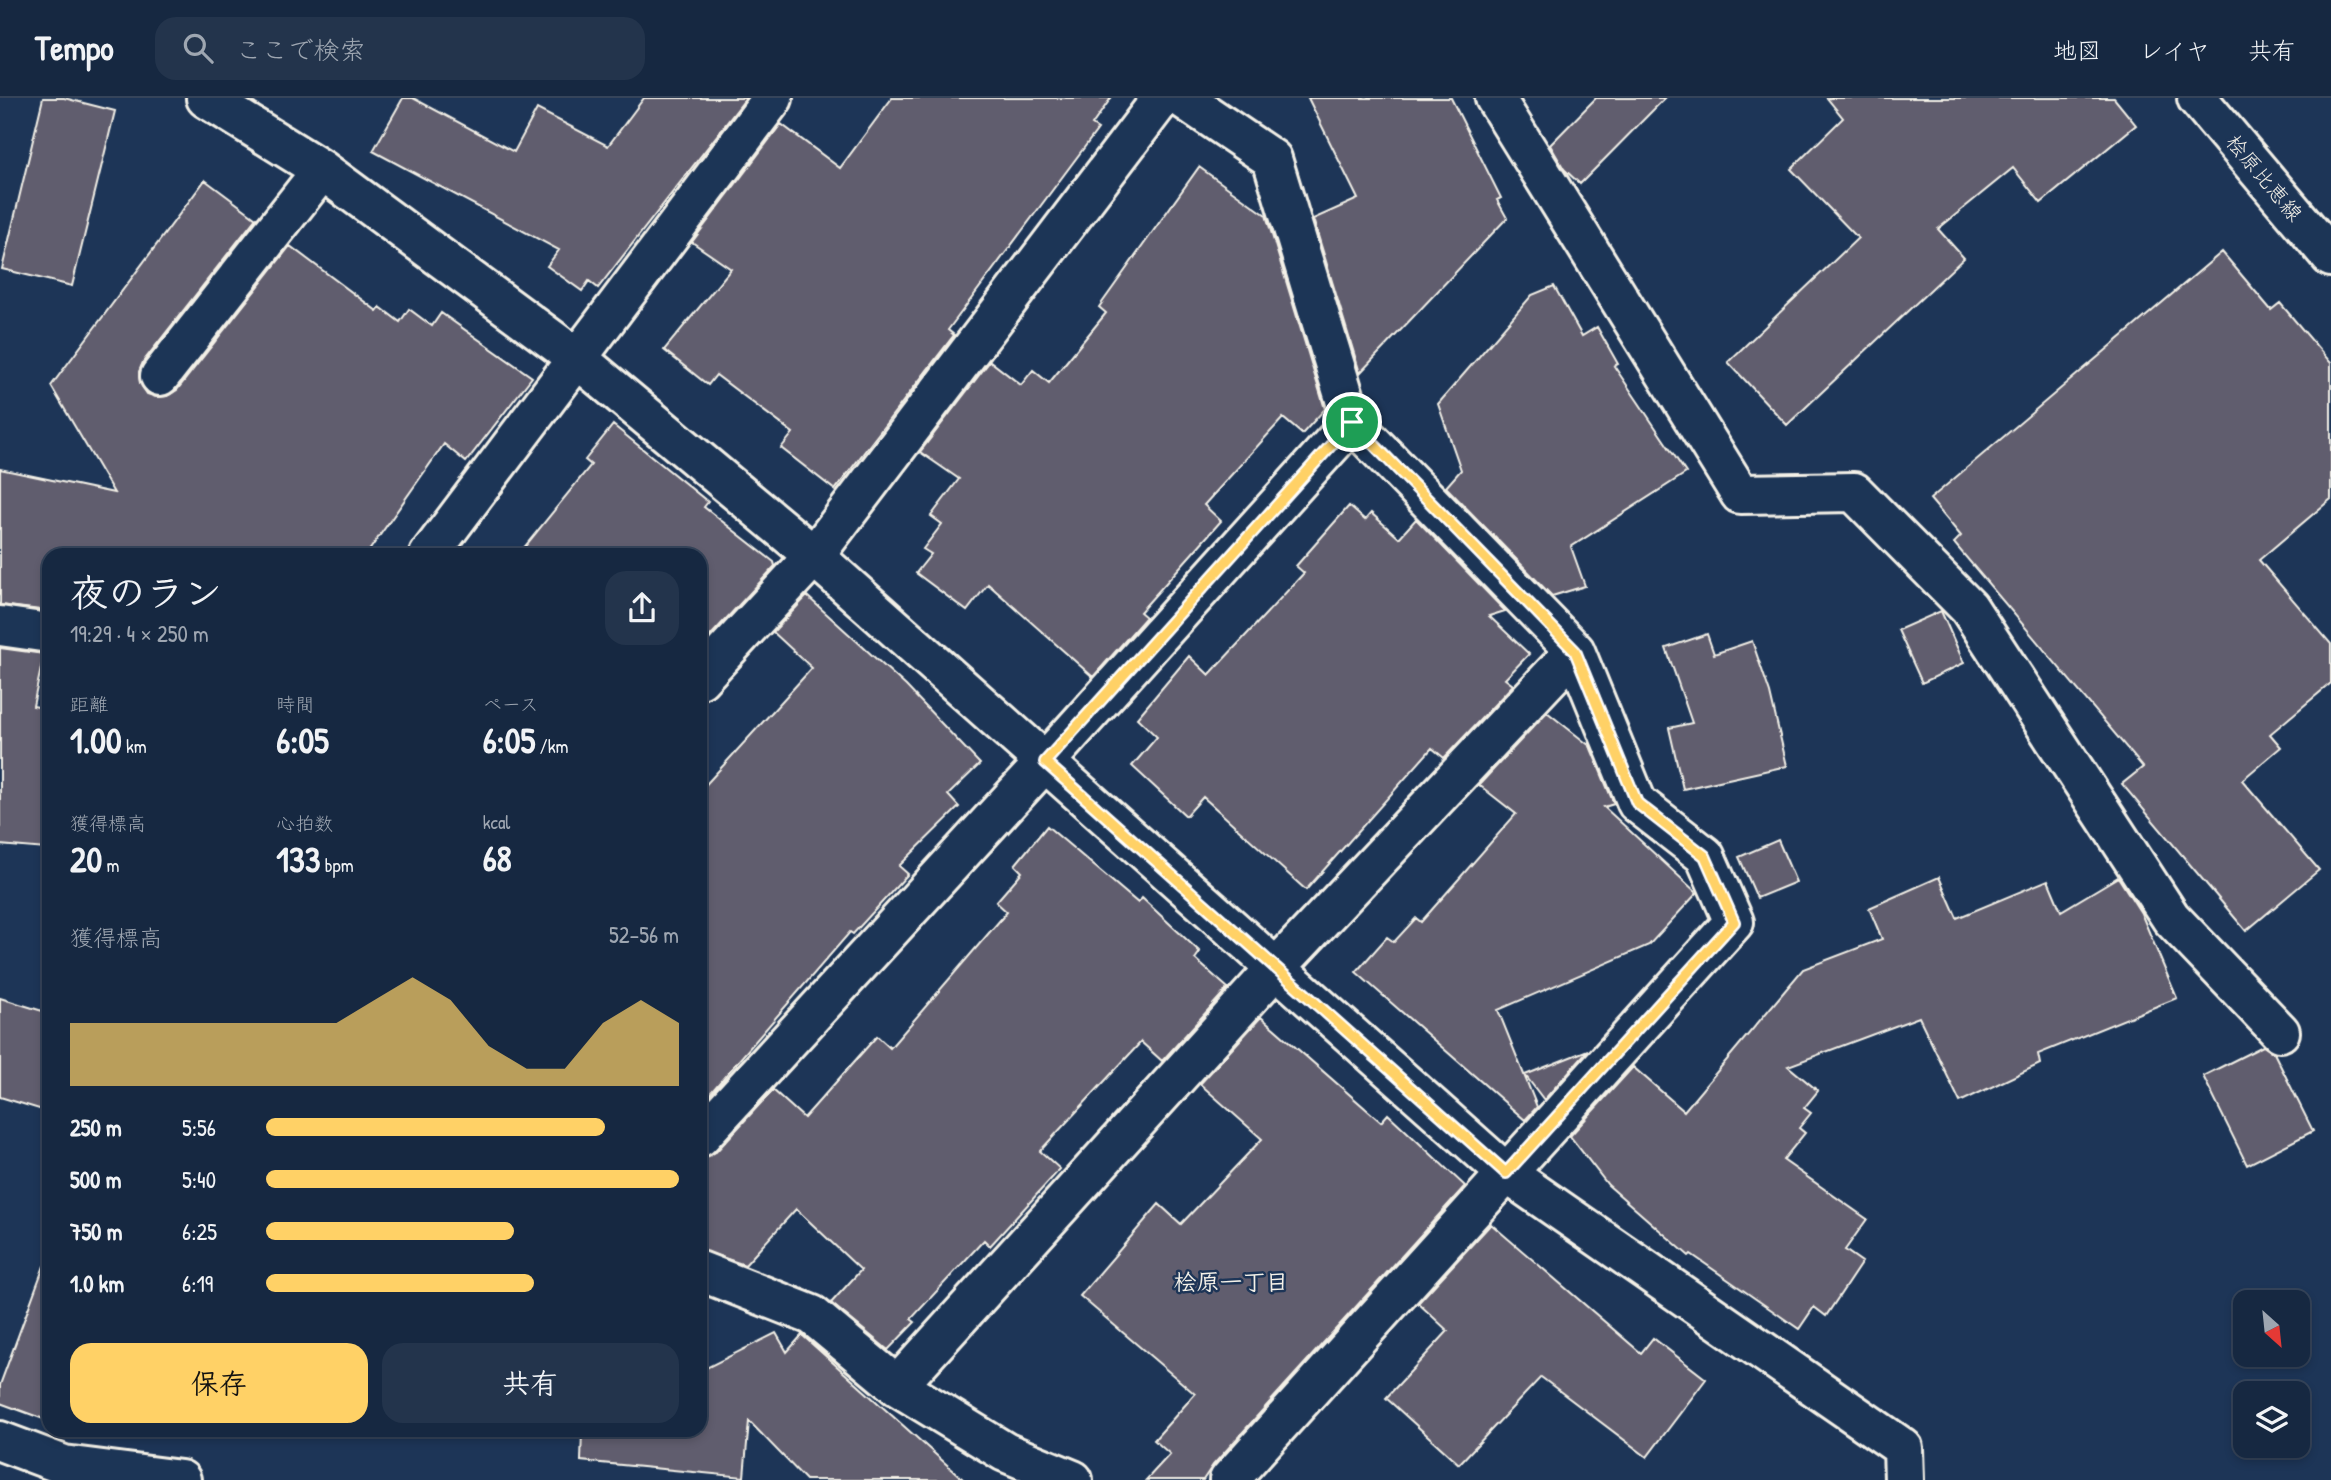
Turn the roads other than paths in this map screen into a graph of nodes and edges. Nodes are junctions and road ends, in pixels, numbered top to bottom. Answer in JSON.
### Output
{"nodes":[{"id":1,"x":206,"y":98,"type":"edge"},
{"id":2,"x":772,"y":98,"type":"edge"},
{"id":3,"x":1162,"y":98,"type":"edge"},
{"id":4,"x":1182,"y":98,"type":"edge"},
{"id":5,"x":1495,"y":98,"type":"edge"},
{"id":6,"x":2197,"y":98,"type":"edge"},
{"id":7,"x":322,"y":170,"type":"junction"},
{"id":8,"x":2331,"y":257,"type":"edge"},
{"id":9,"x":578,"y":359,"type":"junction"},
{"id":10,"x":160,"y":376,"type":"dead end"},
{"id":11,"x":1352,"y":422,"type":"junction"},
{"id":12,"x":434,"y":548,"type":"edge"},
{"id":13,"x":814,"y":556,"type":"junction"},
{"id":14,"x":0,"y":626,"type":"edge"},
{"id":15,"x":42,"y":632,"type":"edge"},
{"id":16,"x":1575,"y":651,"type":"junction"},
{"id":17,"x":707,"y":671,"type":"edge"},
{"id":18,"x":1045,"y":762,"type":"junction"},
{"id":19,"x":1276,"y":968,"type":"junction"},
{"id":20,"x":2280,"y":1032,"type":"dead end"},
{"id":21,"x":707,"y":1129,"type":"edge"},
{"id":22,"x":1506,"y":1173,"type":"junction"},
{"id":23,"x":707,"y":1274,"type":"edge"},
{"id":24,"x":897,"y":1386,"type":"junction"},
{"id":25,"x":0,"y":1441,"type":"edge"},
{"id":26,"x":181,"y":1480,"type":"edge"},
{"id":27,"x":1073,"y":1480,"type":"edge"},
{"id":28,"x":1229,"y":1480,"type":"edge"},
{"id":29,"x":1904,"y":1480,"type":"edge"}],
"edges":[{"from":1,"to":7,"type":"street"},
{"from":2,"to":9,"type":"street"},
{"from":3,"to":13,"type":"street"},
{"from":4,"to":11,"type":"street"},
{"from":5,"to":20,"type":"street"},
{"from":6,"to":8,"type":"street","name":"桧原比恵線"},
{"from":7,"to":9,"type":"street"},
{"from":7,"to":10,"type":"street"},
{"from":9,"to":12,"type":"street"},
{"from":9,"to":13,"type":"street"},
{"from":11,"to":16,"type":"street"},
{"from":11,"to":18,"type":"street"},
{"from":13,"to":17,"type":"street"},
{"from":13,"to":18,"type":"street"},
{"from":14,"to":15,"type":"street"},
{"from":16,"to":19,"type":"street"},
{"from":16,"to":22,"type":"street"},
{"from":18,"to":19,"type":"street"},
{"from":18,"to":21,"type":"street"},
{"from":19,"to":22,"type":"street"},
{"from":19,"to":24,"type":"street"},
{"from":22,"to":28,"type":"street"},
{"from":22,"to":29,"type":"street"},
{"from":23,"to":24,"type":"street"},
{"from":24,"to":27,"type":"street"},
{"from":25,"to":26,"type":"street"}]}
